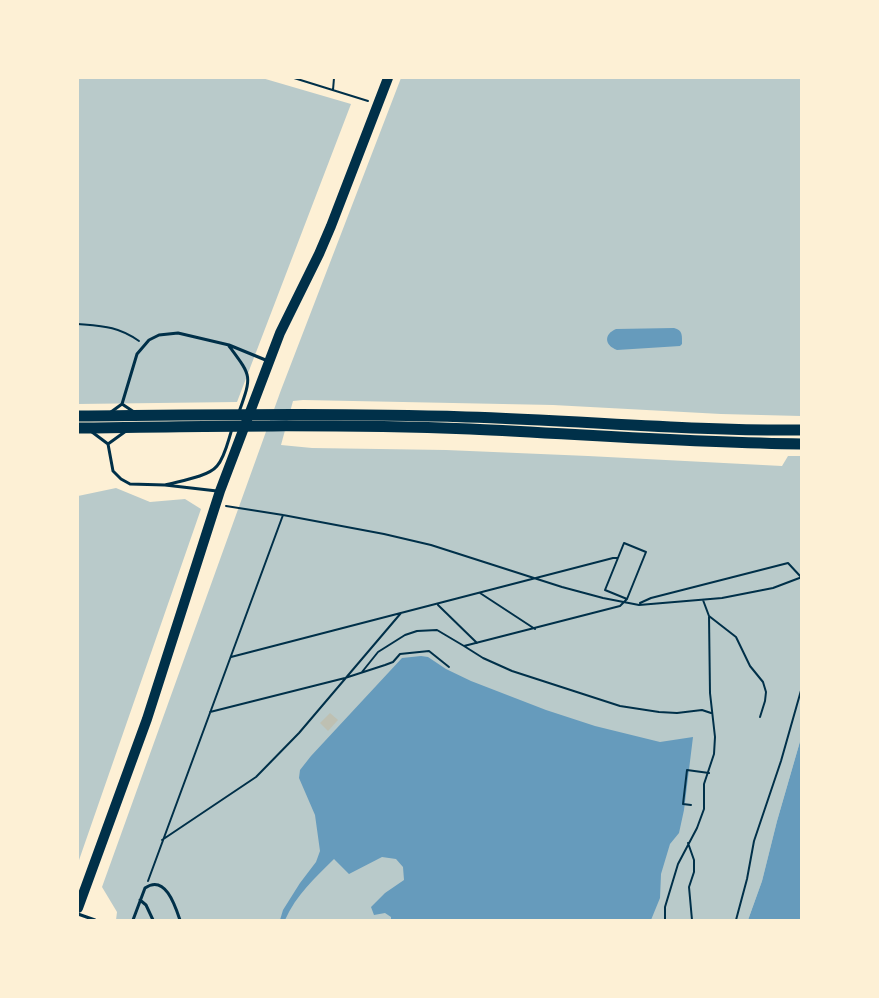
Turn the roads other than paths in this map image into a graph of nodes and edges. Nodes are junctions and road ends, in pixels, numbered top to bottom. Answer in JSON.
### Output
{"nodes":[{"id":1,"x":388,"y":78,"type":"edge"},
{"id":2,"x":228,"y":345,"type":"junction"},
{"id":3,"x":269,"y":361,"type":"junction"},
{"id":4,"x":122,"y":404,"type":"junction"},
{"id":5,"x":78,"y":416,"type":"edge"},
{"id":6,"x":105,"y":416,"type":"junction"},
{"id":7,"x":138,"y":416,"type":"junction"},
{"id":8,"x":131,"y":427,"type":"junction"},
{"id":9,"x":82,"y":428,"type":"edge"},
{"id":10,"x":802,"y":430,"type":"edge"},
{"id":11,"x":108,"y":444,"type":"junction"},
{"id":12,"x":802,"y":444,"type":"edge"},
{"id":13,"x":165,"y":485,"type":"junction"},
{"id":14,"x":220,"y":491,"type":"junction"},
{"id":15,"x":140,"y":900,"type":"junction"},
{"id":16,"x":78,"y":908,"type":"edge"},
{"id":17,"x":78,"y":914,"type":"edge"},
{"id":18,"x":93,"y":920,"type":"edge"},
{"id":19,"x":133,"y":920,"type":"edge"},
{"id":20,"x":153,"y":920,"type":"edge"},
{"id":21,"x":180,"y":920,"type":"edge"}],
"edges":[{"from":1,"to":3,"type":"main road"},
{"from":2,"to":3,"type":"lane"},
{"from":2,"to":4,"type":"lane"},
{"from":2,"to":13,"type":"lane"},
{"from":3,"to":14,"type":"main road"},
{"from":4,"to":6,"type":"lane"},
{"from":4,"to":7,"type":"lane"},
{"from":5,"to":6,"type":"highway"},
{"from":6,"to":7,"type":"highway"},
{"from":7,"to":10,"type":"highway"},
{"from":8,"to":9,"type":"highway"},
{"from":8,"to":11,"type":"lane"},
{"from":8,"to":12,"type":"highway"},
{"from":9,"to":11,"type":"lane"},
{"from":11,"to":13,"type":"lane"},
{"from":13,"to":14,"type":"lane"},
{"from":14,"to":16,"type":"main road"},
{"from":15,"to":19,"type":"lane"},
{"from":15,"to":20,"type":"lane"},
{"from":15,"to":21,"type":"lane"},
{"from":17,"to":18,"type":"lane"}]}
